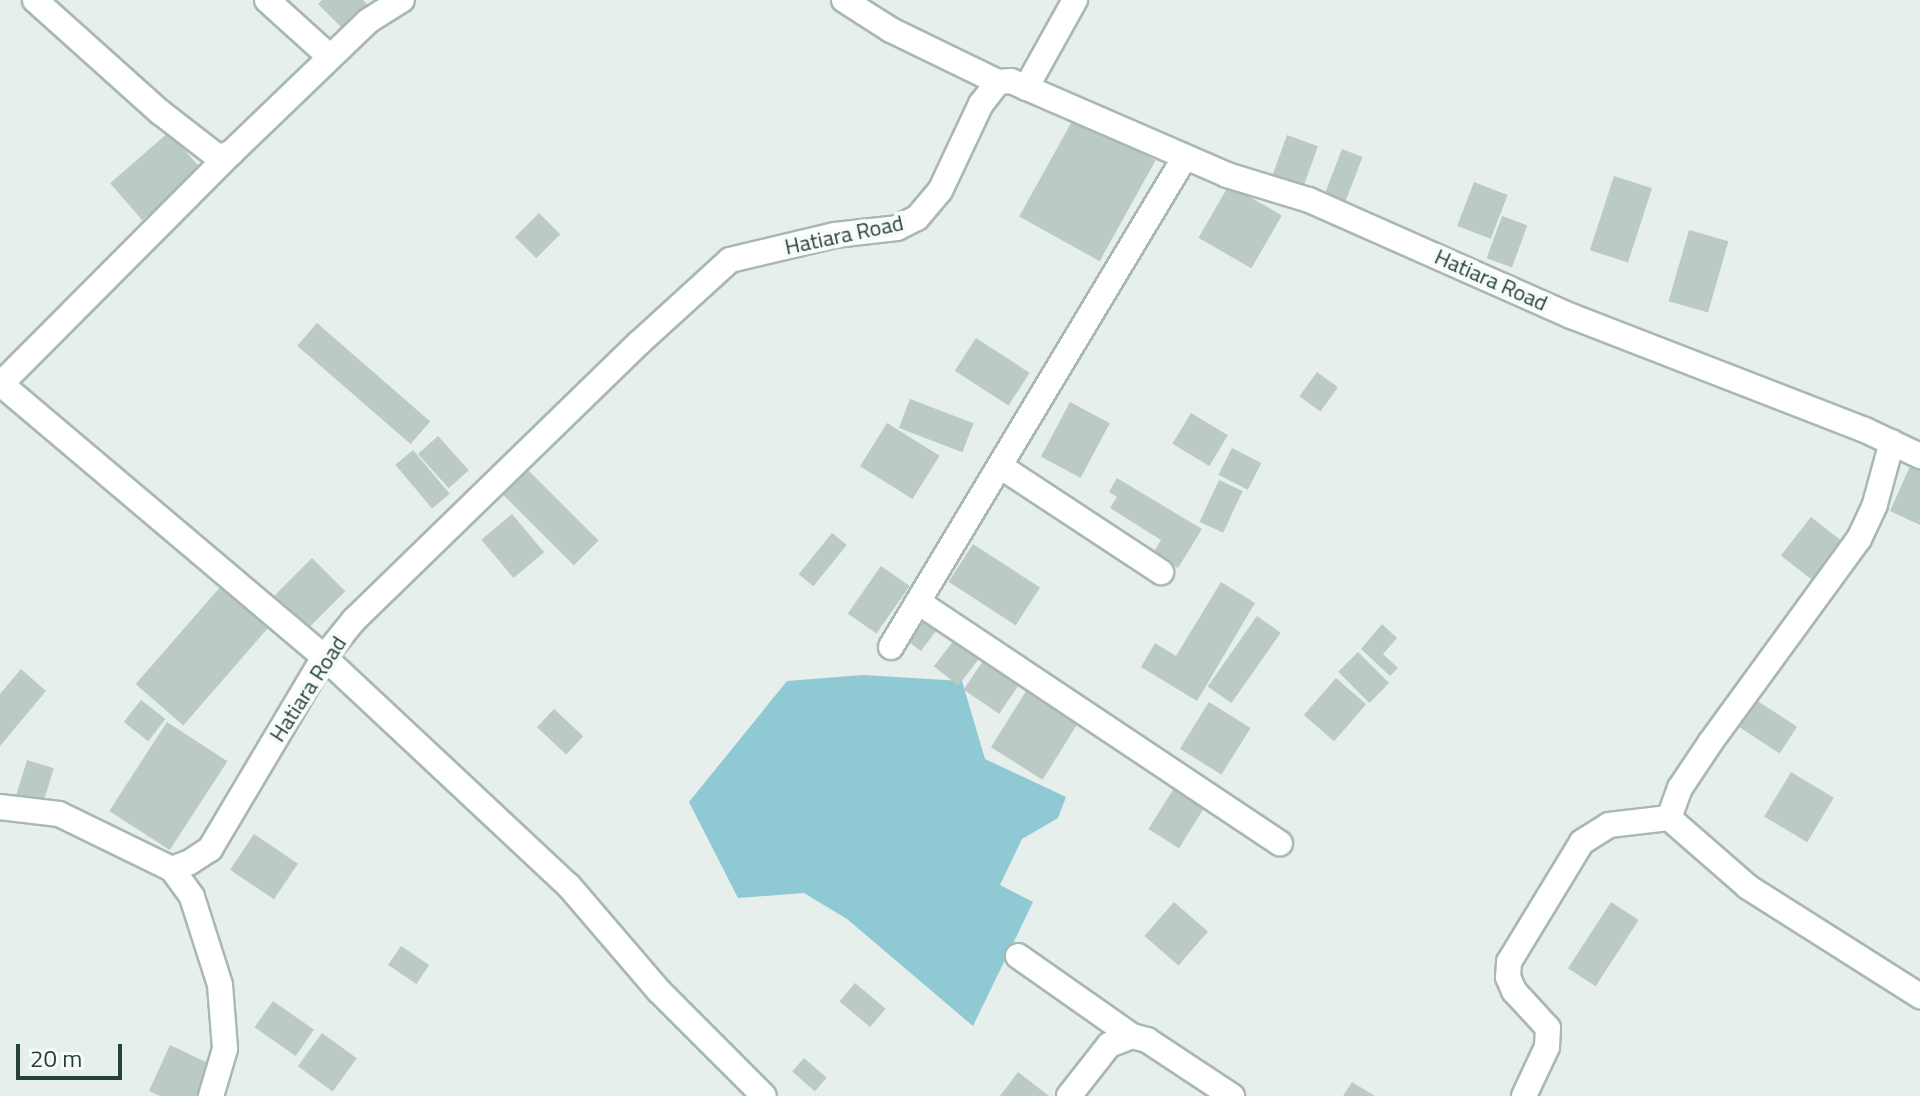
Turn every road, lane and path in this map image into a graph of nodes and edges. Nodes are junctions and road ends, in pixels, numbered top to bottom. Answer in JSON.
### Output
{"nodes":[{"id":1,"x":35,"y":0,"type":"edge"},
{"id":2,"x":267,"y":0,"type":"edge"},
{"id":3,"x":402,"y":0,"type":"edge"},
{"id":4,"x":844,"y":0,"type":"edge"},
{"id":5,"x":1075,"y":0,"type":"edge"},
{"id":6,"x":330,"y":57,"type":"junction"},
{"id":7,"x":998,"y":82,"type":"junction"},
{"id":8,"x":1026,"y":88,"type":"junction"},
{"id":9,"x":231,"y":153,"type":"junction"},
{"id":10,"x":1185,"y":157,"type":"junction"},
{"id":11,"x":1892,"y":442,"type":"junction"},
{"id":12,"x":1920,"y":456,"type":"edge"},
{"id":13,"x":1000,"y":466,"type":"junction"},
{"id":14,"x":1161,"y":572,"type":"dead end"},
{"id":15,"x":918,"y":602,"type":"junction"},
{"id":16,"x":891,"y":647,"type":"dead end"},
{"id":17,"x":324,"y":657,"type":"junction"},
{"id":18,"x":0,"y":807,"type":"edge"},
{"id":19,"x":1669,"y":818,"type":"junction"},
{"id":20,"x":1280,"y":843,"type":"dead end"},
{"id":21,"x":172,"y":869,"type":"junction"},
{"id":22,"x":1018,"y":956,"type":"dead end"},
{"id":23,"x":1920,"y":996,"type":"edge"},
{"id":24,"x":1132,"y":1036,"type":"junction"},
{"id":25,"x":211,"y":1096,"type":"edge"},
{"id":26,"x":764,"y":1096,"type":"edge"},
{"id":27,"x":1069,"y":1096,"type":"edge"},
{"id":28,"x":1232,"y":1096,"type":"edge"},
{"id":29,"x":1524,"y":1096,"type":"edge"}],
"edges":[{"from":1,"to":9,"type":"street"},
{"from":2,"to":6,"type":"street"},
{"from":3,"to":6,"type":"street"},
{"from":4,"to":7,"type":"street"},
{"from":5,"to":8,"type":"street"},
{"from":6,"to":9,"type":"street"},
{"from":7,"to":8,"type":"street","name":"Hatiara Road"},
{"from":7,"to":17,"type":"street","name":"Hatiara Road"},
{"from":8,"to":10,"type":"street","name":"Hatiara Road"},
{"from":9,"to":17,"type":"street"},
{"from":10,"to":11,"type":"street","name":"Hatiara Road"},
{"from":10,"to":13,"type":"street"},
{"from":11,"to":12,"type":"street","name":"Hatiara Road"},
{"from":11,"to":19,"type":"street"},
{"from":13,"to":14,"type":"street"},
{"from":13,"to":15,"type":"street"},
{"from":15,"to":16,"type":"street"},
{"from":15,"to":20,"type":"street"},
{"from":17,"to":21,"type":"street","name":"Hatiara Road"},
{"from":17,"to":26,"type":"street"},
{"from":18,"to":21,"type":"street"},
{"from":19,"to":23,"type":"street"},
{"from":19,"to":29,"type":"street"},
{"from":21,"to":25,"type":"street"},
{"from":22,"to":24,"type":"street"},
{"from":24,"to":27,"type":"street"},
{"from":24,"to":28,"type":"street"}]}
